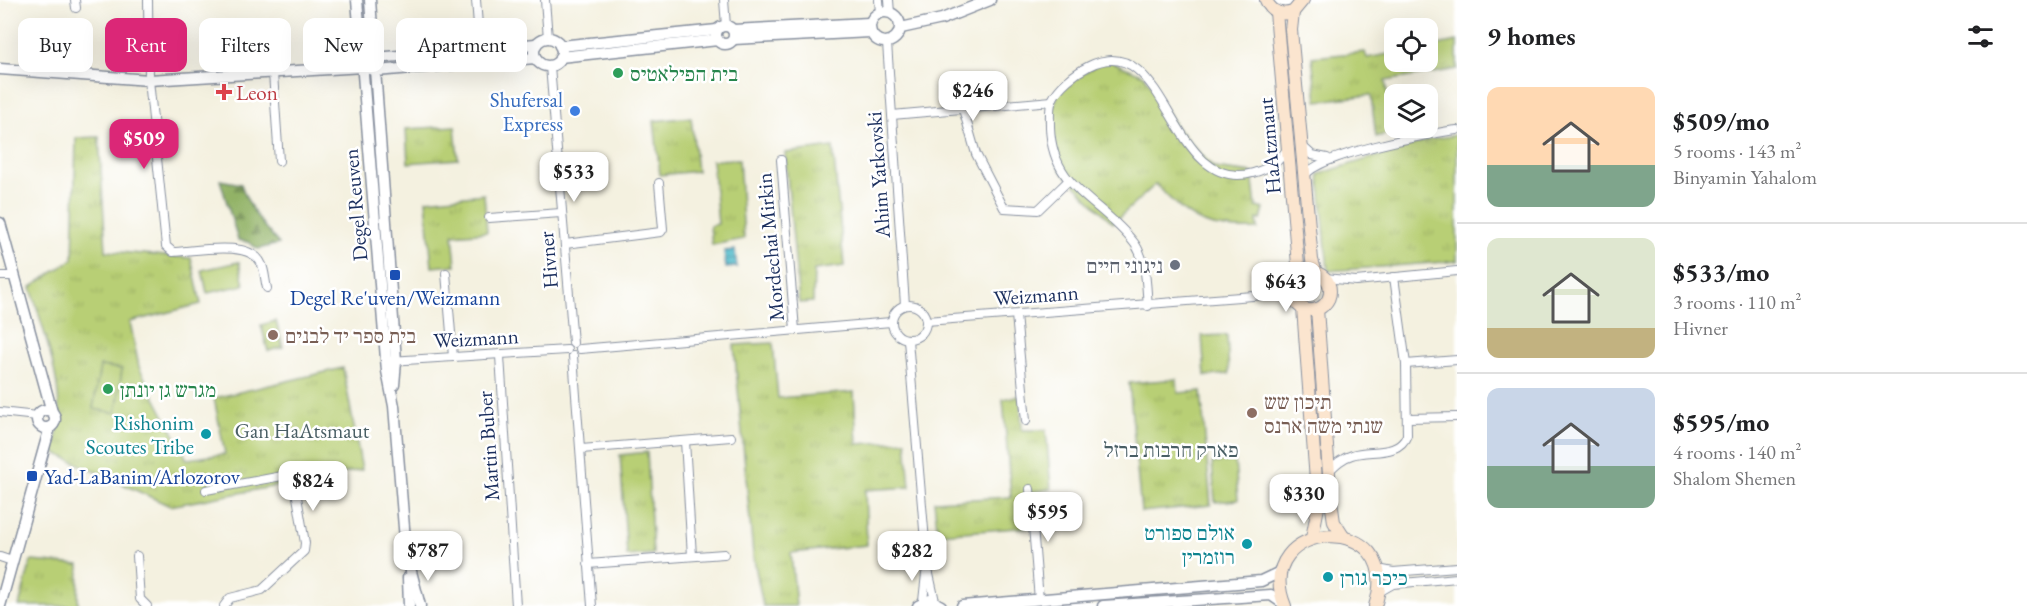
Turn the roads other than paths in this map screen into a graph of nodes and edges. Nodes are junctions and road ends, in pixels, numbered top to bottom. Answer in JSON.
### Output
{"nodes":[{"id":1,"x":148,"y":0,"type":"edge"},
{"id":2,"x":357,"y":0,"type":"edge"},
{"id":3,"x":370,"y":0,"type":"edge"},
{"id":4,"x":476,"y":0,"type":"edge"},
{"id":5,"x":545,"y":0,"type":"edge"},
{"id":6,"x":724,"y":0,"type":"edge"},
{"id":7,"x":879,"y":0,"type":"edge"},
{"id":8,"x":889,"y":0,"type":"edge"},
{"id":9,"x":990,"y":0,"type":"edge"},
{"id":10,"x":1266,"y":0,"type":"edge"},
{"id":11,"x":972,"y":1,"type":"edge"},
{"id":12,"x":1303,"y":4,"type":"edge"},
{"id":13,"x":1276,"y":12,"type":"junction"},
{"id":14,"x":885,"y":13,"type":"junction"},
{"id":15,"x":359,"y":18,"type":"edge"},
{"id":16,"x":372,"y":18,"type":"edge"},
{"id":17,"x":477,"y":18,"type":"edge"},
{"id":18,"x":900,"y":24,"type":"junction"},
{"id":19,"x":870,"y":28,"type":"junction"},
{"id":20,"x":726,"y":33,"type":"junction"},
{"id":21,"x":548,"y":38,"type":"junction"},
{"id":22,"x":887,"y":43,"type":"junction"},
{"id":23,"x":537,"y":45,"type":"junction"},
{"id":24,"x":527,"y":46,"type":"edge"},
{"id":25,"x":560,"y":51,"type":"junction"},
{"id":26,"x":536,"y":58,"type":"junction"},
{"id":27,"x":550,"y":66,"type":"junction"},
{"id":28,"x":0,"y":69,"type":"edge"},
{"id":29,"x":384,"y":70,"type":"edge"},
{"id":30,"x":303,"y":72,"type":"edge"},
{"id":31,"x":363,"y":72,"type":"edge"},
{"id":32,"x":376,"y":72,"type":"edge"},
{"id":33,"x":273,"y":74,"type":"junction"},
{"id":34,"x":149,"y":80,"type":"junction"},
{"id":35,"x":1052,"y":101,"type":"junction"},
{"id":36,"x":963,"y":109,"type":"junction"},
{"id":37,"x":892,"y":115,"type":"junction"},
{"id":38,"x":1457,"y":130,"type":"edge"},
{"id":39,"x":1296,"y":145,"type":"junction"},
{"id":40,"x":1336,"y":157,"type":"junction"},
{"id":41,"x":279,"y":160,"type":"dead end"},
{"id":42,"x":781,"y":160,"type":"dead end"},
{"id":43,"x":1304,"y":179,"type":"junction"},
{"id":44,"x":1068,"y":181,"type":"junction"},
{"id":45,"x":659,"y":183,"type":"dead end"},
{"id":46,"x":561,"y":213,"type":"junction"},
{"id":47,"x":489,"y":218,"type":"dead end"},
{"id":48,"x":0,"y":223,"type":"edge"},
{"id":49,"x":565,"y":244,"type":"junction"},
{"id":50,"x":1457,"y":271,"type":"edge"},
{"id":51,"x":446,"y":273,"type":"dead end"},
{"id":52,"x":1321,"y":275,"type":"junction"},
{"id":53,"x":0,"y":276,"type":"edge"},
{"id":54,"x":15,"y":276,"type":"junction"},
{"id":55,"x":1299,"y":276,"type":"junction"},
{"id":56,"x":1394,"y":277,"type":"junction"},
{"id":57,"x":267,"y":288,"type":"dead end"},
{"id":58,"x":1292,"y":293,"type":"junction"},
{"id":59,"x":905,"y":305,"type":"junction"},
{"id":60,"x":1148,"y":306,"type":"junction"},
{"id":61,"x":1302,"y":308,"type":"junction"},
{"id":62,"x":1317,"y":309,"type":"junction"},
{"id":63,"x":1016,"y":315,"type":"junction"},
{"id":64,"x":926,"y":321,"type":"junction"},
{"id":65,"x":891,"y":322,"type":"junction"},
{"id":66,"x":795,"y":330,"type":"junction"},
{"id":67,"x":908,"y":340,"type":"junction"},
{"id":68,"x":577,"y":346,"type":"junction"},
{"id":69,"x":570,"y":353,"type":"junction"},
{"id":70,"x":500,"y":356,"type":"junction"},
{"id":71,"x":453,"y":357,"type":"junction"},
{"id":72,"x":1457,"y":360,"type":"edge"},
{"id":73,"x":391,"y":361,"type":"junction"},
{"id":74,"x":1406,"y":364,"type":"junction"},
{"id":75,"x":0,"y":412,"type":"edge"},
{"id":76,"x":44,"y":413,"type":"junction"},
{"id":77,"x":1457,"y":417,"type":"edge"},
{"id":78,"x":1408,"y":418,"type":"junction"},
{"id":79,"x":1026,"y":421,"type":"dead end"},
{"id":80,"x":46,"y":427,"type":"junction"},
{"id":81,"x":731,"y":437,"type":"dead end"},
{"id":82,"x":685,"y":441,"type":"junction"},
{"id":83,"x":581,"y":448,"type":"junction"},
{"id":84,"x":1329,"y":471,"type":"junction"},
{"id":85,"x":1030,"y":489,"type":"dead end"},
{"id":86,"x":206,"y":490,"type":"dead end"},
{"id":87,"x":1342,"y":536,"type":"junction"},
{"id":88,"x":1312,"y":538,"type":"junction"},
{"id":89,"x":724,"y":554,"type":"dead end"},
{"id":90,"x":137,"y":556,"type":"dead end"},
{"id":91,"x":692,"y":556,"type":"junction"},
{"id":92,"x":0,"y":557,"type":"edge"},
{"id":93,"x":1287,"y":559,"type":"junction"},
{"id":94,"x":12,"y":561,"type":"junction"},
{"id":95,"x":588,"y":564,"type":"junction"},
{"id":96,"x":408,"y":566,"type":"junction"},
{"id":97,"x":1457,"y":567,"type":"edge"},
{"id":98,"x":1378,"y":569,"type":"junction"},
{"id":99,"x":1457,"y":578,"type":"edge"},
{"id":100,"x":1380,"y":592,"type":"junction"},
{"id":101,"x":1039,"y":600,"type":"junction"},
{"id":102,"x":930,"y":604,"type":"edge"},
{"id":103,"x":1285,"y":605,"type":"edge"},
{"id":104,"x":0,"y":606,"type":"edge"},
{"id":105,"x":147,"y":606,"type":"edge"},
{"id":106,"x":224,"y":606,"type":"edge"},
{"id":107,"x":409,"y":606,"type":"edge"},
{"id":108,"x":420,"y":606,"type":"edge"},
{"id":109,"x":516,"y":606,"type":"edge"},
{"id":110,"x":591,"y":606,"type":"edge"},
{"id":111,"x":962,"y":606,"type":"edge"},
{"id":112,"x":1103,"y":606,"type":"edge"},
{"id":113,"x":1375,"y":606,"type":"edge"}],
"edges":[{"from":1,"to":34,"type":"street"},
{"from":2,"to":15,"type":"street","name":"Degel Reuven"},
{"from":3,"to":16,"type":"street","name":"Degel Reuven"},
{"from":4,"to":17,"type":"street"},
{"from":5,"to":21,"type":"street"},
{"from":6,"to":20,"type":"street"},
{"from":7,"to":14,"type":"street"},
{"from":8,"to":14,"type":"street"},
{"from":9,"to":18,"type":"street"},
{"from":10,"to":13,"type":"main road"},
{"from":11,"to":18,"type":"street"},
{"from":12,"to":13,"type":"main road"},
{"from":12,"to":39,"type":"main road","name":"HaAtzmaut"},
{"from":13,"to":39,"type":"main road","name":"HaAtzmaut"},
{"from":14,"to":18,"type":"street"},
{"from":14,"to":19,"type":"street"},
{"from":18,"to":22,"type":"street"},
{"from":19,"to":20,"type":"street"},
{"from":19,"to":22,"type":"street"},
{"from":20,"to":25,"type":"street"},
{"from":21,"to":23,"type":"street"},
{"from":21,"to":25,"type":"street"},
{"from":22,"to":37,"type":"street","name":"Ahim Yatkovski"},
{"from":23,"to":24,"type":"street"},
{"from":23,"to":26,"type":"street"},
{"from":25,"to":27,"type":"street"},
{"from":26,"to":27,"type":"street"},
{"from":26,"to":29,"type":"street"},
{"from":27,"to":46,"type":"street","name":"Hivner"},
{"from":28,"to":34,"type":"street"},
{"from":30,"to":33,"type":"street"},
{"from":31,"to":73,"type":"street","name":"Degel Reuven"},
{"from":32,"to":73,"type":"street","name":"Degel Reuven"},
{"from":33,"to":34,"type":"street"},
{"from":33,"to":41,"type":"street"},
{"from":34,"to":57,"type":"street"},
{"from":35,"to":36,"type":"street"},
{"from":35,"to":39,"type":"street"},
{"from":35,"to":44,"type":"street"},
{"from":36,"to":37,"type":"street"},
{"from":36,"to":44,"type":"street"},
{"from":37,"to":59,"type":"street","name":"Ahim Yatkovski"},
{"from":38,"to":40,"type":"street"},
{"from":39,"to":40,"type":"street"},
{"from":39,"to":43,"type":"main road","name":"HaAtzmaut"},
{"from":39,"to":55,"type":"main road","name":"HaAtzmaut"},
{"from":40,"to":43,"type":"street"},
{"from":42,"to":66,"type":"street","name":"Mordechai Mirkin"},
{"from":43,"to":52,"type":"main road","name":"HaAtzmaut"},
{"from":44,"to":60,"type":"street"},
{"from":45,"to":49,"type":"street"},
{"from":46,"to":47,"type":"street"},
{"from":46,"to":49,"type":"street","name":"Hivner"},
{"from":48,"to":54,"type":"street"},
{"from":49,"to":68,"type":"street","name":"Hivner"},
{"from":50,"to":56,"type":"street"},
{"from":51,"to":71,"type":"street"},
{"from":52,"to":55,"type":"main road"},
{"from":52,"to":56,"type":"street"},
{"from":52,"to":62,"type":"main road"},
{"from":53,"to":54,"type":"street"},
{"from":54,"to":76,"type":"street"},
{"from":55,"to":58,"type":"main road"},
{"from":56,"to":74,"type":"street"},
{"from":58,"to":60,"type":"street","name":"Weizmann"},
{"from":58,"to":61,"type":"main road"},
{"from":59,"to":64,"type":"street"},
{"from":59,"to":65,"type":"street"},
{"from":60,"to":63,"type":"street","name":"Weizmann"},
{"from":61,"to":62,"type":"main road"},
{"from":61,"to":88,"type":"main road"},
{"from":62,"to":84,"type":"main road"},
{"from":63,"to":64,"type":"street","name":"Weizmann"},
{"from":63,"to":79,"type":"street"},
{"from":64,"to":67,"type":"street"},
{"from":65,"to":66,"type":"street"},
{"from":65,"to":67,"type":"street"},
{"from":66,"to":68,"type":"street"},
{"from":67,"to":102,"type":"street"},
{"from":68,"to":69,"type":"street"},
{"from":69,"to":70,"type":"street","name":"Weizmann"},
{"from":69,"to":83,"type":"street"},
{"from":70,"to":71,"type":"street","name":"Weizmann"},
{"from":70,"to":109,"type":"street","name":"Martin Buber"},
{"from":71,"to":73,"type":"street","name":"Weizmann"},
{"from":72,"to":74,"type":"street"},
{"from":73,"to":96,"type":"street","name":"Degel Reuven"},
{"from":74,"to":78,"type":"street"},
{"from":75,"to":76,"type":"street"},
{"from":76,"to":80,"type":"street"},
{"from":76,"to":80,"type":"street"},
{"from":77,"to":78,"type":"street"},
{"from":78,"to":84,"type":"street"},
{"from":80,"to":94,"type":"street"},
{"from":81,"to":82,"type":"street"},
{"from":82,"to":83,"type":"street"},
{"from":82,"to":91,"type":"street"},
{"from":83,"to":95,"type":"street"},
{"from":84,"to":87,"type":"main road"},
{"from":85,"to":101,"type":"street"},
{"from":86,"to":106,"type":"street"},
{"from":87,"to":88,"type":"main road"},
{"from":87,"to":98,"type":"main road"},
{"from":88,"to":93,"type":"main road"},
{"from":89,"to":91,"type":"street"},
{"from":90,"to":105,"type":"street"},
{"from":91,"to":95,"type":"street"},
{"from":92,"to":94,"type":"street"},
{"from":93,"to":101,"type":"street"},
{"from":93,"to":103,"type":"main road"},
{"from":94,"to":104,"type":"street"},
{"from":95,"to":110,"type":"street"},
{"from":96,"to":107,"type":"street","name":"Degel Reuven"},
{"from":96,"to":108,"type":"street","name":"Degel Reuven"},
{"from":97,"to":98,"type":"street"},
{"from":98,"to":100,"type":"main road"},
{"from":99,"to":100,"type":"street"},
{"from":100,"to":113,"type":"main road"},
{"from":101,"to":111,"type":"street"},
{"from":103,"to":112,"type":"street"}]}
